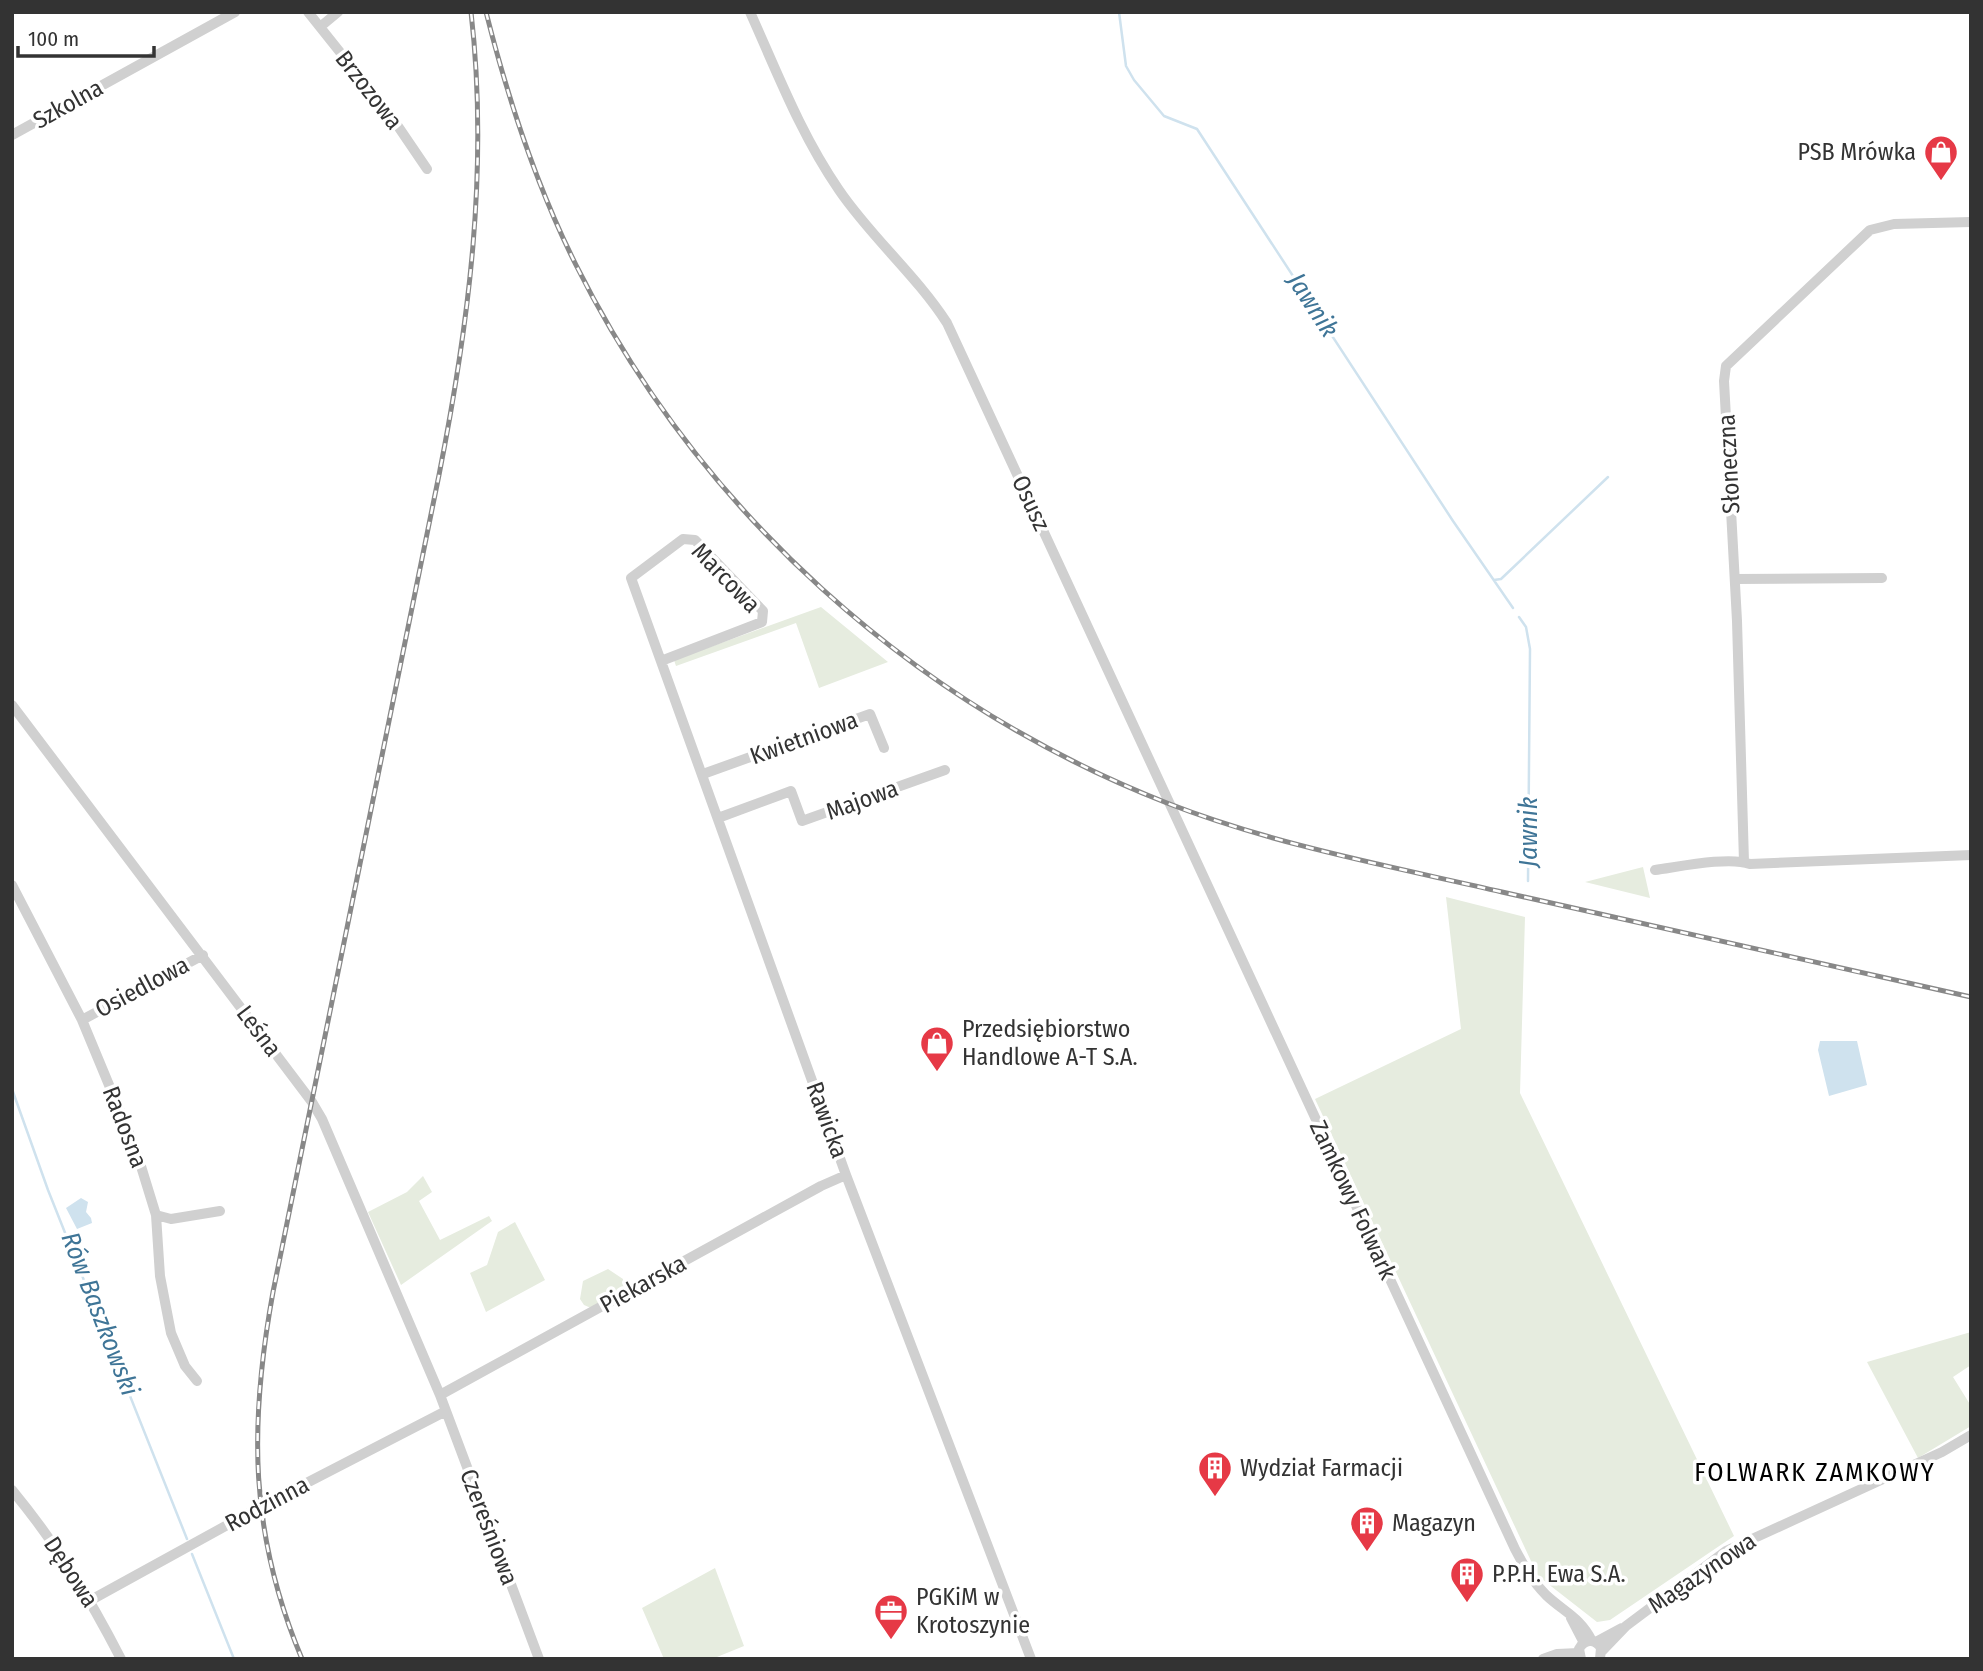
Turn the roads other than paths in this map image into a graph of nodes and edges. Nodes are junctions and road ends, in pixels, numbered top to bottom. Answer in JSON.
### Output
{"nodes":[{"id":1,"x":235,"y":12,"type":"edge"},
{"id":2,"x":308,"y":12,"type":"edge"},
{"id":3,"x":338,"y":12,"type":"edge"},
{"id":4,"x":750,"y":12,"type":"edge"},
{"id":5,"x":320,"y":27,"type":"junction"},
{"id":6,"x":12,"y":135,"type":"edge"},
{"id":7,"x":427,"y":169,"type":"dead end"},
{"id":8,"x":1971,"y":222,"type":"edge"},
{"id":9,"x":631,"y":578,"type":"joint"},
{"id":10,"x":1882,"y":578,"type":"dead end"},
{"id":11,"x":1735,"y":579,"type":"junction"},
{"id":12,"x":661,"y":661,"type":"junction"},
{"id":13,"x":12,"y":705,"type":"edge"},
{"id":14,"x":884,"y":748,"type":"dead end"},
{"id":15,"x":945,"y":770,"type":"dead end"},
{"id":16,"x":703,"y":774,"type":"junction"},
{"id":17,"x":1157,"y":775,"type":"joint"},
{"id":18,"x":718,"y":818,"type":"junction"},
{"id":19,"x":1971,"y":855,"type":"edge"},
{"id":20,"x":1744,"y":862,"type":"junction"},
{"id":21,"x":1655,"y":870,"type":"dead end"},
{"id":22,"x":12,"y":885,"type":"edge"},
{"id":23,"x":203,"y":955,"type":"junction"},
{"id":24,"x":82,"y":1020,"type":"junction"},
{"id":25,"x":846,"y":1175,"type":"junction"},
{"id":26,"x":220,"y":1212,"type":"dead end"},
{"id":27,"x":156,"y":1215,"type":"junction"},
{"id":28,"x":197,"y":1381,"type":"dead end"},
{"id":29,"x":440,"y":1395,"type":"junction"},
{"id":30,"x":446,"y":1411,"type":"junction"},
{"id":31,"x":1971,"y":1435,"type":"edge"},
{"id":32,"x":12,"y":1490,"type":"edge"},
{"id":33,"x":90,"y":1600,"type":"junction"},
{"id":34,"x":1595,"y":1647,"type":"edge"},
{"id":35,"x":1580,"y":1656,"type":"edge"},
{"id":36,"x":121,"y":1659,"type":"edge"},
{"id":37,"x":539,"y":1659,"type":"edge"},
{"id":38,"x":1031,"y":1659,"type":"edge"},
{"id":39,"x":1543,"y":1659,"type":"edge"}],
"edges":[{"from":1,"to":6,"type":"street","name":"Szkolna"},
{"from":2,"to":5,"type":"street","name":"Brzozowa"},
{"from":3,"to":5,"type":"street"},
{"from":4,"to":17,"type":"street","name":"Osusz"},
{"from":5,"to":7,"type":"street","name":"Brzozowa"},
{"from":8,"to":11,"type":"street","name":"Słoneczna"},
{"from":9,"to":12,"type":"street","name":"Rawicka"},
{"from":9,"to":12,"type":"street","name":"Marcowa"},
{"from":10,"to":11,"type":"street"},
{"from":11,"to":20,"type":"street","name":"Słoneczna"},
{"from":12,"to":16,"type":"street","name":"Rawicka"},
{"from":13,"to":23,"type":"street","name":"Leśna"},
{"from":14,"to":16,"type":"street","name":"Kwietniowa"},
{"from":15,"to":18,"type":"street","name":"Majowa"},
{"from":16,"to":18,"type":"street","name":"Rawicka"},
{"from":17,"to":34,"type":"street","name":"Zamkowy Folwark"},
{"from":18,"to":25,"type":"street","name":"Rawicka"},
{"from":19,"to":20,"type":"street"},
{"from":20,"to":21,"type":"street"},
{"from":22,"to":24,"type":"street","name":"Radosna"},
{"from":23,"to":24,"type":"street","name":"Osiedlowa"},
{"from":23,"to":29,"type":"street","name":"Leśna"},
{"from":24,"to":27,"type":"street","name":"Radosna"},
{"from":25,"to":29,"type":"street","name":"Piekarska"},
{"from":25,"to":38,"type":"street","name":"Rawicka"},
{"from":26,"to":27,"type":"street"},
{"from":27,"to":28,"type":"street","name":"Radosna"},
{"from":29,"to":30,"type":"street","name":"Czereśniowa"},
{"from":30,"to":33,"type":"street","name":"Rodzinna"},
{"from":30,"to":37,"type":"street","name":"Czereśniowa"},
{"from":31,"to":34,"type":"street","name":"Magazynowa"},
{"from":32,"to":33,"type":"street","name":"Dębowa"},
{"from":33,"to":36,"type":"street","name":"Dębowa"},
{"from":34,"to":35,"type":"street","name":"Magazynowa"},
{"from":35,"to":39,"type":"street"}]}
